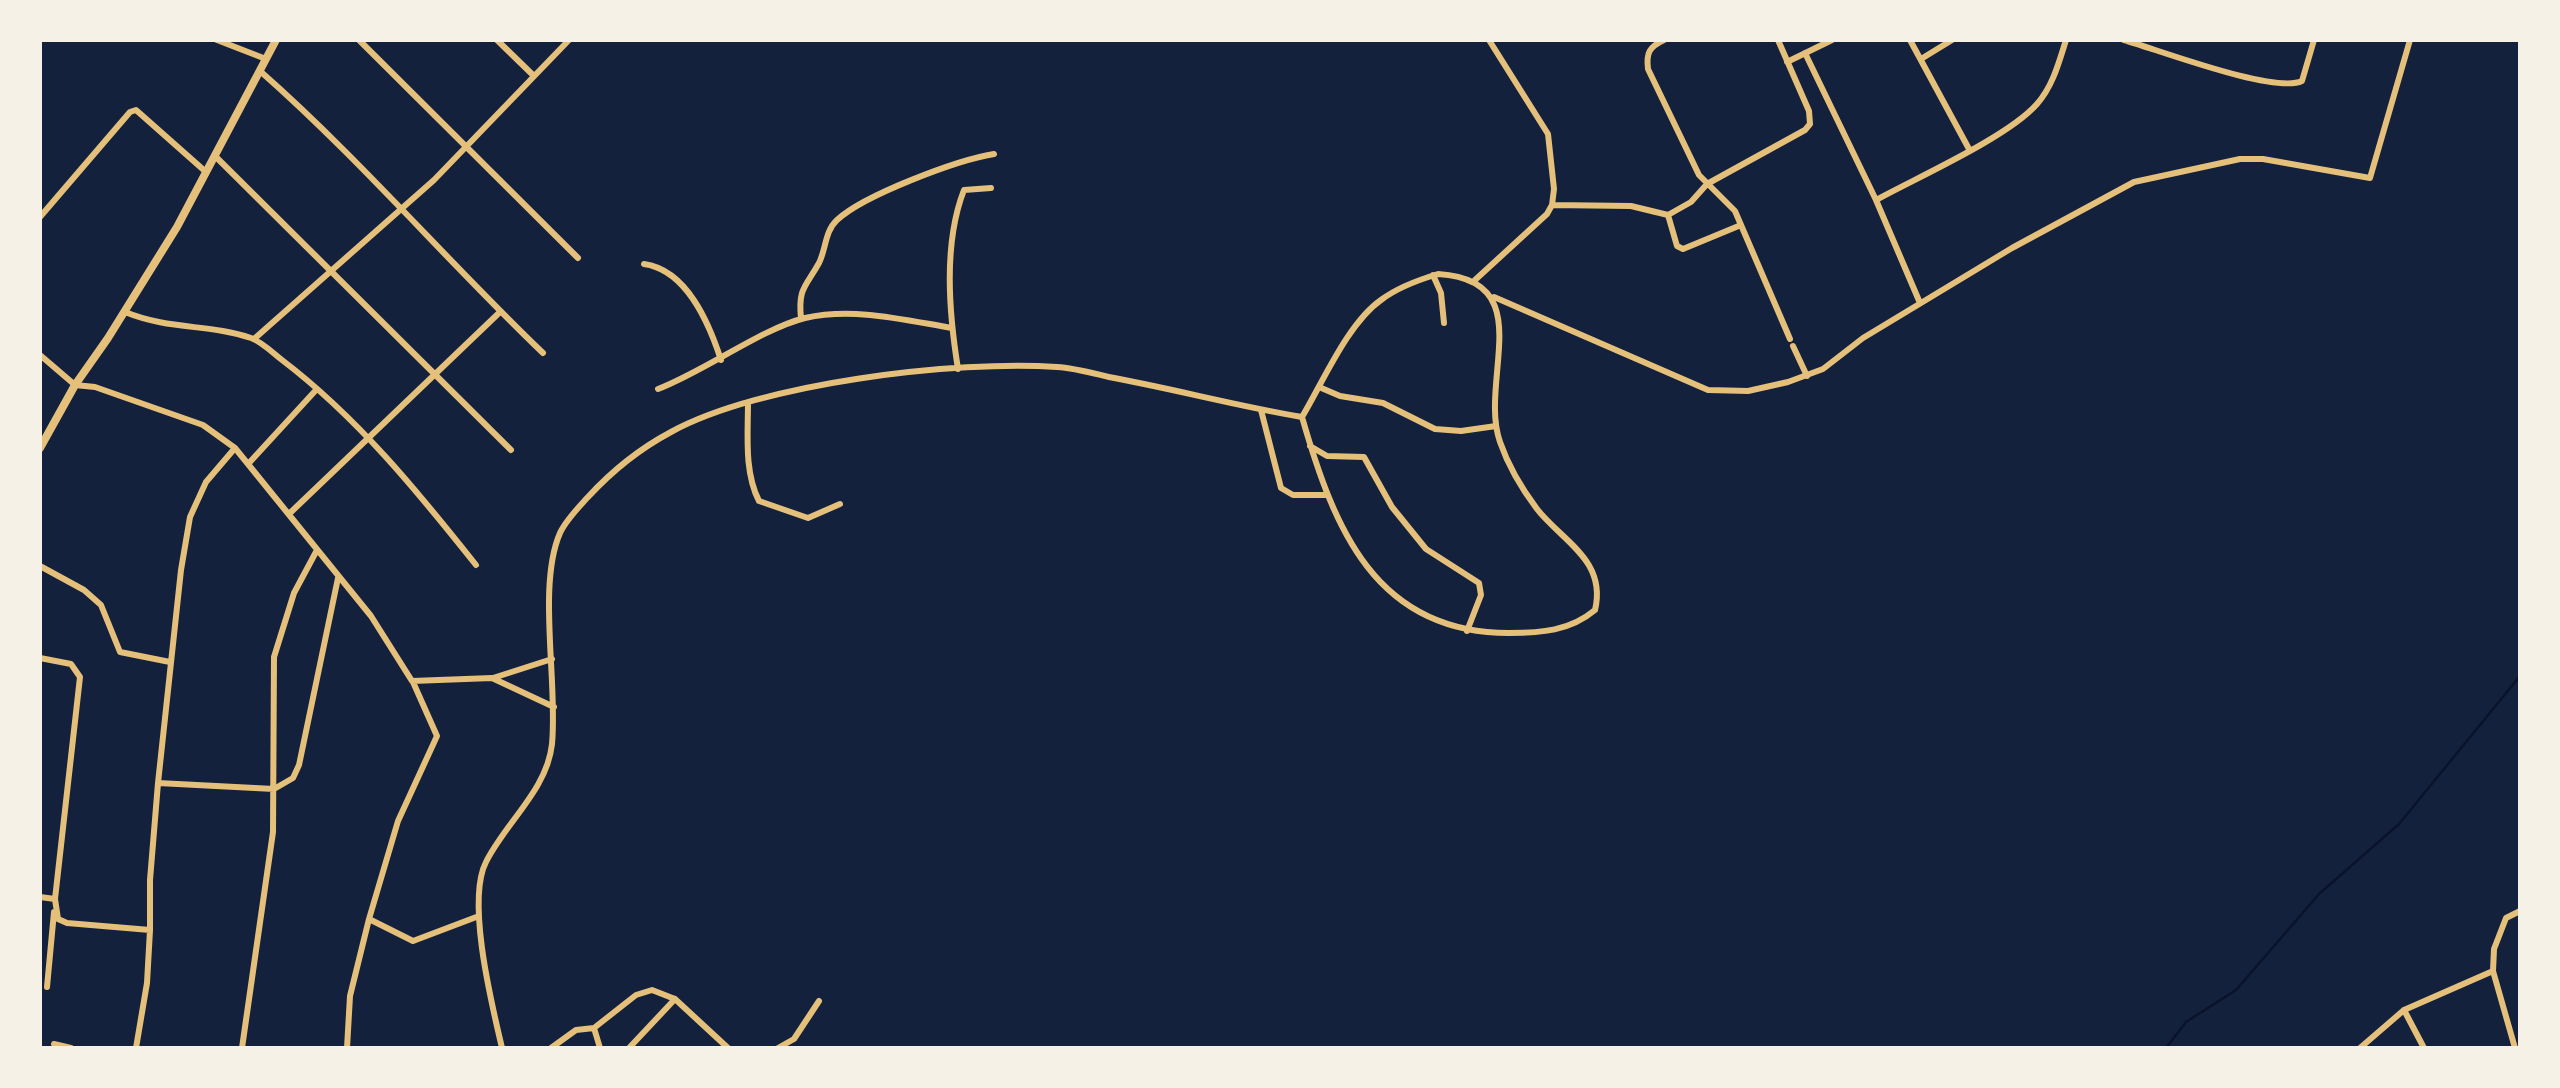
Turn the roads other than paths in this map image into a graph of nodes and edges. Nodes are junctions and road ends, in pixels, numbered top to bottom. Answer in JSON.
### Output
{"nodes":[{"id":1,"x":217,"y":40,"type":"edge"},
{"id":2,"x":276,"y":40,"type":"edge"},
{"id":3,"x":359,"y":40,"type":"edge"},
{"id":4,"x":497,"y":40,"type":"edge"},
{"id":5,"x":569,"y":40,"type":"edge"},
{"id":6,"x":1490,"y":40,"type":"edge"},
{"id":7,"x":1664,"y":40,"type":"edge"},
{"id":8,"x":1778,"y":40,"type":"edge"},
{"id":9,"x":1832,"y":40,"type":"edge"},
{"id":10,"x":1910,"y":40,"type":"edge"},
{"id":11,"x":1952,"y":40,"type":"edge"},
{"id":12,"x":2066,"y":40,"type":"edge"},
{"id":13,"x":2124,"y":40,"type":"edge"},
{"id":14,"x":2314,"y":40,"type":"edge"},
{"id":15,"x":2410,"y":40,"type":"edge"},
{"id":16,"x":1805,"y":53,"type":"junction"},
{"id":17,"x":266,"y":58,"type":"junction"},
{"id":18,"x":1920,"y":60,"type":"junction"},
{"id":19,"x":1787,"y":62,"type":"junction"},
{"id":20,"x":260,"y":72,"type":"junction"},
{"id":21,"x":534,"y":76,"type":"junction"},
{"id":22,"x":467,"y":148,"type":"junction"},
{"id":23,"x":1970,"y":149,"type":"junction"},
{"id":24,"x":994,"y":154,"type":"dead end"},
{"id":25,"x":215,"y":156,"type":"junction"},
{"id":26,"x":206,"y":172,"type":"junction"},
{"id":27,"x":1707,"y":184,"type":"junction"},
{"id":28,"x":991,"y":188,"type":"dead end"},
{"id":29,"x":1876,"y":200,"type":"junction"},
{"id":30,"x":1552,"y":205,"type":"junction"},
{"id":31,"x":400,"y":210,"type":"junction"},
{"id":32,"x":1668,"y":216,"type":"junction"},
{"id":33,"x":40,"y":217,"type":"edge"},
{"id":34,"x":1742,"y":225,"type":"junction"},
{"id":35,"x":578,"y":258,"type":"dead end"},
{"id":36,"x":644,"y":264,"type":"dead end"},
{"id":37,"x":329,"y":271,"type":"junction"},
{"id":38,"x":1434,"y":275,"type":"junction"},
{"id":39,"x":1475,"y":280,"type":"junction"},
{"id":40,"x":1494,"y":298,"type":"junction"},
{"id":41,"x":1920,"y":303,"type":"junction"},
{"id":42,"x":124,"y":312,"type":"junction"},
{"id":43,"x":500,"y":312,"type":"junction"},
{"id":44,"x":801,"y":319,"type":"junction"},
{"id":45,"x":1444,"y":323,"type":"dead end"},
{"id":46,"x":952,"y":328,"type":"junction"},
{"id":47,"x":254,"y":339,"type":"junction"},
{"id":48,"x":544,"y":352,"type":"dead end"},
{"id":49,"x":40,"y":355,"type":"edge"},
{"id":50,"x":721,"y":360,"type":"junction"},
{"id":51,"x":958,"y":369,"type":"junction"},
{"id":52,"x":433,"y":374,"type":"junction"},
{"id":53,"x":1806,"y":376,"type":"junction"},
{"id":54,"x":75,"y":384,"type":"junction"},
{"id":55,"x":1319,"y":388,"type":"junction"},
{"id":56,"x":658,"y":389,"type":"dead end"},
{"id":57,"x":316,"y":390,"type":"junction"},
{"id":58,"x":748,"y":402,"type":"junction"},
{"id":59,"x":1261,"y":410,"type":"junction"},
{"id":60,"x":1302,"y":417,"type":"junction"},
{"id":61,"x":1496,"y":426,"type":"junction"},
{"id":62,"x":366,"y":438,"type":"junction"},
{"id":63,"x":1310,"y":446,"type":"junction"},
{"id":64,"x":40,"y":448,"type":"edge"},
{"id":65,"x":234,"y":448,"type":"junction"},
{"id":66,"x":511,"y":450,"type":"dead end"},
{"id":67,"x":249,"y":463,"type":"junction"},
{"id":68,"x":1326,"y":495,"type":"junction"},
{"id":69,"x":840,"y":504,"type":"dead end"},
{"id":70,"x":290,"y":514,"type":"junction"},
{"id":71,"x":317,"y":550,"type":"junction"},
{"id":72,"x":476,"y":565,"type":"dead end"},
{"id":73,"x":40,"y":566,"type":"edge"},
{"id":74,"x":338,"y":576,"type":"junction"},
{"id":75,"x":1466,"y":631,"type":"junction"},
{"id":76,"x":40,"y":658,"type":"edge"},
{"id":77,"x":552,"y":659,"type":"junction"},
{"id":78,"x":170,"y":662,"type":"junction"},
{"id":79,"x":492,"y":678,"type":"junction"},
{"id":80,"x":412,"y":681,"type":"junction"},
{"id":81,"x":554,"y":708,"type":"junction"},
{"id":82,"x":158,"y":783,"type":"junction"},
{"id":83,"x":274,"y":789,"type":"junction"},
{"id":84,"x":40,"y":898,"type":"edge"},
{"id":85,"x":55,"y":899,"type":"junction"},
{"id":86,"x":54,"y":910,"type":"junction"},
{"id":87,"x":2520,"y":911,"type":"edge"},
{"id":88,"x":480,"y":916,"type":"junction"},
{"id":89,"x":368,"y":920,"type":"junction"},
{"id":90,"x":150,"y":930,"type":"junction"},
{"id":91,"x":2493,"y":971,"type":"junction"},
{"id":92,"x":47,"y":988,"type":"dead end"},
{"id":93,"x":675,"y":999,"type":"junction"},
{"id":94,"x":820,"y":1000,"type":"dead end"},
{"id":95,"x":2404,"y":1010,"type":"junction"},
{"id":96,"x":594,"y":1028,"type":"junction"},
{"id":97,"x":54,"y":1044,"type":"dead end"},
{"id":98,"x":71,"y":1048,"type":"edge"},
{"id":99,"x":136,"y":1048,"type":"edge"},
{"id":100,"x":242,"y":1048,"type":"edge"},
{"id":101,"x":346,"y":1048,"type":"edge"},
{"id":102,"x":502,"y":1048,"type":"edge"},
{"id":103,"x":551,"y":1048,"type":"edge"},
{"id":104,"x":600,"y":1048,"type":"edge"},
{"id":105,"x":629,"y":1048,"type":"edge"},
{"id":106,"x":728,"y":1048,"type":"edge"},
{"id":107,"x":778,"y":1048,"type":"edge"},
{"id":108,"x":2360,"y":1048,"type":"edge"},
{"id":109,"x":2424,"y":1048,"type":"edge"},
{"id":110,"x":2515,"y":1048,"type":"edge"}],
"edges":[{"from":1,"to":17,"type":"street"},
{"from":2,"to":17,"type":"street"},
{"from":3,"to":22,"type":"street"},
{"from":4,"to":21,"type":"street"},
{"from":5,"to":21,"type":"street"},
{"from":6,"to":30,"type":"street"},
{"from":7,"to":27,"type":"street"},
{"from":8,"to":19,"type":"street"},
{"from":9,"to":16,"type":"street"},
{"from":10,"to":18,"type":"street"},
{"from":11,"to":18,"type":"street"},
{"from":12,"to":23,"type":"street"},
{"from":13,"to":14,"type":"street"},
{"from":15,"to":41,"type":"street"},
{"from":16,"to":19,"type":"street"},
{"from":16,"to":29,"type":"street"},
{"from":17,"to":20,"type":"street"},
{"from":18,"to":23,"type":"street"},
{"from":19,"to":27,"type":"street"},
{"from":20,"to":25,"type":"street"},
{"from":20,"to":31,"type":"street"},
{"from":21,"to":22,"type":"street"},
{"from":22,"to":31,"type":"street"},
{"from":22,"to":35,"type":"street"},
{"from":23,"to":29,"type":"street"},
{"from":24,"to":44,"type":"street"},
{"from":25,"to":26,"type":"street"},
{"from":25,"to":37,"type":"street"},
{"from":26,"to":33,"type":"street"},
{"from":26,"to":42,"type":"street"},
{"from":27,"to":32,"type":"street"},
{"from":27,"to":34,"type":"street"},
{"from":28,"to":46,"type":"street"},
{"from":29,"to":41,"type":"street"},
{"from":30,"to":32,"type":"street"},
{"from":30,"to":39,"type":"street"},
{"from":31,"to":37,"type":"street"},
{"from":31,"to":43,"type":"street"},
{"from":32,"to":34,"type":"street"},
{"from":34,"to":53,"type":"street"},
{"from":36,"to":50,"type":"street"},
{"from":37,"to":47,"type":"street"},
{"from":37,"to":52,"type":"street"},
{"from":38,"to":39,"type":"street"},
{"from":38,"to":45,"type":"street"},
{"from":38,"to":55,"type":"street"},
{"from":39,"to":40,"type":"street"},
{"from":40,"to":53,"type":"street"},
{"from":40,"to":61,"type":"street"},
{"from":41,"to":53,"type":"street"},
{"from":42,"to":47,"type":"street"},
{"from":42,"to":54,"type":"street"},
{"from":43,"to":48,"type":"street"},
{"from":43,"to":52,"type":"street"},
{"from":44,"to":46,"type":"street"},
{"from":44,"to":50,"type":"street"},
{"from":46,"to":51,"type":"street"},
{"from":47,"to":57,"type":"street"},
{"from":49,"to":54,"type":"street"},
{"from":50,"to":56,"type":"street"},
{"from":51,"to":58,"type":"street"},
{"from":51,"to":59,"type":"street"},
{"from":52,"to":62,"type":"street"},
{"from":52,"to":66,"type":"street"},
{"from":54,"to":64,"type":"street"},
{"from":54,"to":65,"type":"street"},
{"from":55,"to":60,"type":"street"},
{"from":55,"to":61,"type":"street"},
{"from":57,"to":62,"type":"street"},
{"from":57,"to":67,"type":"street"},
{"from":58,"to":69,"type":"street"},
{"from":58,"to":77,"type":"street"},
{"from":59,"to":60,"type":"street"},
{"from":59,"to":68,"type":"street"},
{"from":60,"to":63,"type":"street"},
{"from":61,"to":75,"type":"street"},
{"from":62,"to":70,"type":"street"},
{"from":62,"to":72,"type":"street"},
{"from":63,"to":68,"type":"street"},
{"from":63,"to":75,"type":"street"},
{"from":65,"to":67,"type":"street"},
{"from":65,"to":78,"type":"street"},
{"from":67,"to":70,"type":"street"},
{"from":68,"to":75,"type":"street"},
{"from":70,"to":71,"type":"street"},
{"from":71,"to":74,"type":"street"},
{"from":71,"to":83,"type":"street"},
{"from":73,"to":78,"type":"street"},
{"from":74,"to":80,"type":"street"},
{"from":74,"to":83,"type":"street"},
{"from":76,"to":85,"type":"street"},
{"from":77,"to":79,"type":"street"},
{"from":77,"to":81,"type":"street"},
{"from":78,"to":82,"type":"street"},
{"from":79,"to":80,"type":"street"},
{"from":79,"to":81,"type":"street"},
{"from":80,"to":89,"type":"street"},
{"from":81,"to":88,"type":"street"},
{"from":82,"to":83,"type":"street"},
{"from":82,"to":90,"type":"street"},
{"from":83,"to":100,"type":"street"},
{"from":84,"to":85,"type":"street"},
{"from":85,"to":86,"type":"street"},
{"from":86,"to":90,"type":"street"},
{"from":86,"to":92,"type":"street"},
{"from":87,"to":91,"type":"street"},
{"from":88,"to":89,"type":"street"},
{"from":88,"to":102,"type":"street"},
{"from":89,"to":101,"type":"street"},
{"from":90,"to":99,"type":"street"},
{"from":91,"to":95,"type":"street"},
{"from":91,"to":110,"type":"street"},
{"from":93,"to":96,"type":"street"},
{"from":93,"to":105,"type":"street"},
{"from":93,"to":106,"type":"street"},
{"from":94,"to":107,"type":"street"},
{"from":95,"to":108,"type":"street"},
{"from":95,"to":109,"type":"street"},
{"from":96,"to":103,"type":"street"},
{"from":96,"to":104,"type":"street"},
{"from":97,"to":98,"type":"street"}]}
